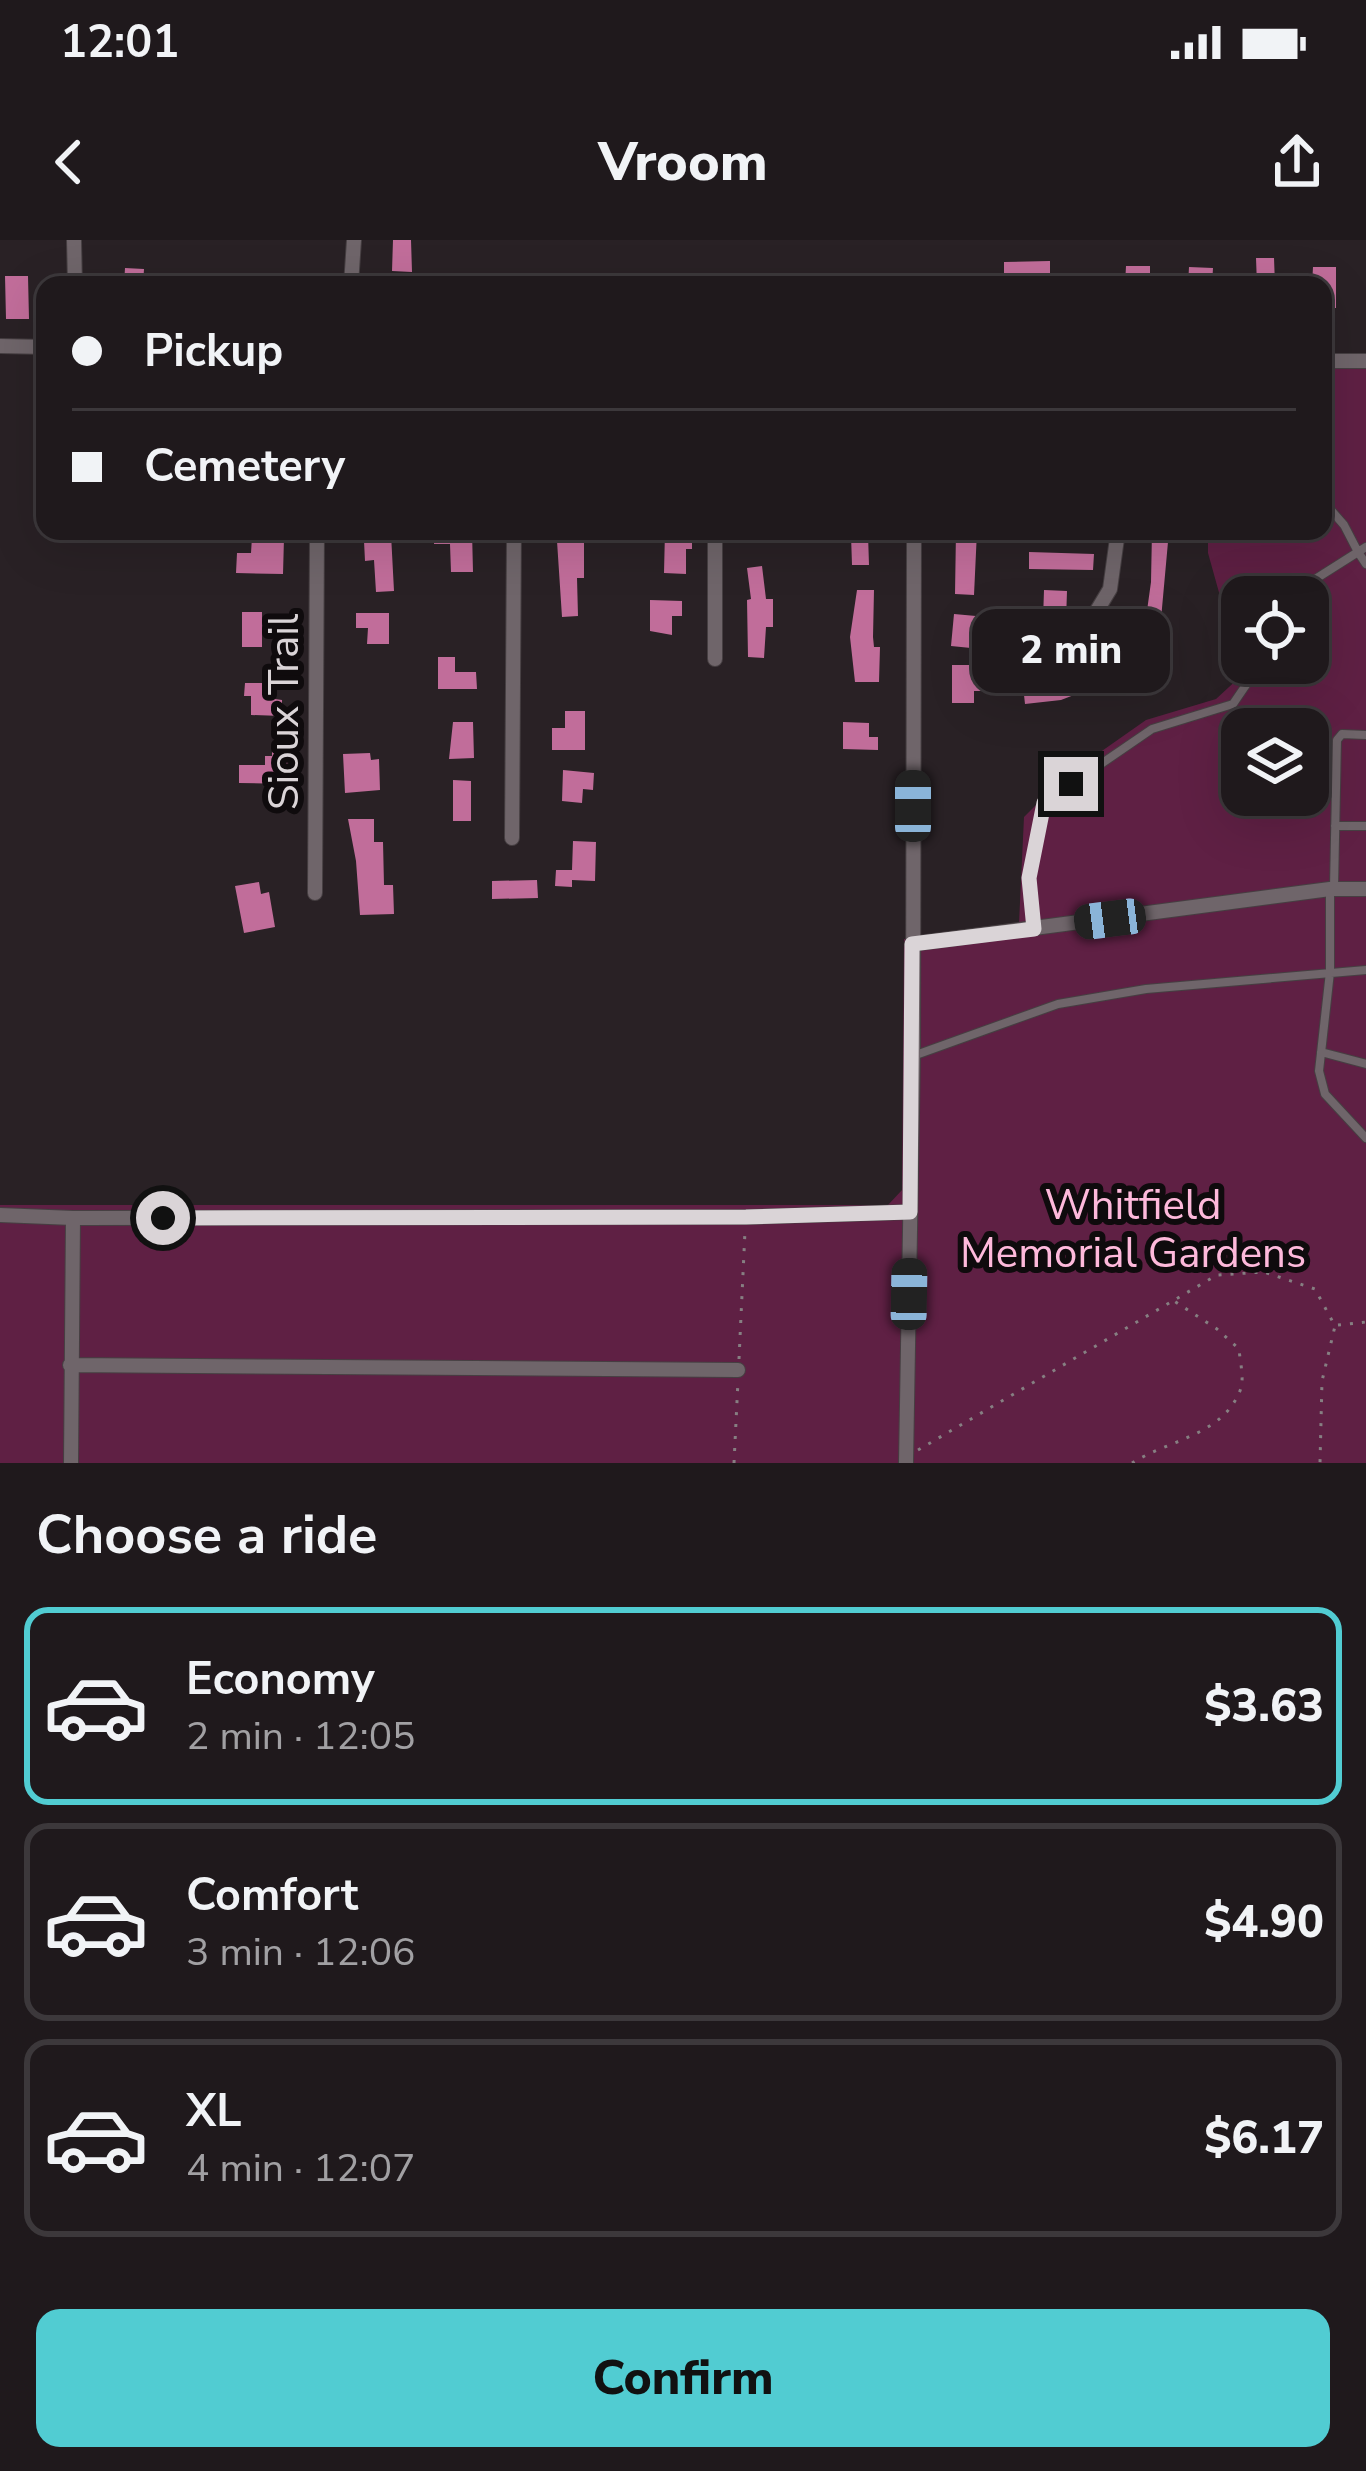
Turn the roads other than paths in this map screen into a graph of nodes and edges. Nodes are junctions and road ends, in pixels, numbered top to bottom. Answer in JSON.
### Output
{"nodes":[{"id":1,"x":74,"y":240,"type":"edge"},
{"id":2,"x":354,"y":240,"type":"edge"},
{"id":3,"x":75,"y":276,"type":"edge"},
{"id":4,"x":352,"y":276,"type":"edge"},
{"id":5,"x":0,"y":346,"type":"edge"},
{"id":6,"x":36,"y":346,"type":"edge"},
{"id":7,"x":1332,"y":361,"type":"edge"},
{"id":8,"x":1366,"y":361,"type":"edge"},
{"id":9,"x":1332,"y":511,"type":"edge"},
{"id":10,"x":317,"y":540,"type":"edge"},
{"id":11,"x":514,"y":540,"type":"edge"},
{"id":12,"x":715,"y":540,"type":"edge"},
{"id":13,"x":914,"y":540,"type":"edge"},
{"id":14,"x":1117,"y":540,"type":"edge"},
{"id":15,"x":1362,"y":550,"type":"edge"},
{"id":16,"x":1366,"y":564,"type":"edge"},
{"id":17,"x":1320,"y":576,"type":"edge"},
{"id":18,"x":997,"y":658,"type":"dead end"},
{"id":19,"x":715,"y":659,"type":"dead end"},
{"id":20,"x":1247,"y":684,"type":"edge"},
{"id":21,"x":1366,"y":735,"type":"edge"},
{"id":22,"x":1335,"y":826,"type":"junction"},
{"id":23,"x":1366,"y":826,"type":"edge"},
{"id":24,"x":512,"y":838,"type":"dead end"},
{"id":25,"x":1332,"y":889,"type":"junction"},
{"id":26,"x":1366,"y":889,"type":"edge"},
{"id":27,"x":315,"y":893,"type":"dead end"},
{"id":28,"x":1034,"y":929,"type":"junction"},
{"id":29,"x":912,"y":944,"type":"junction"},
{"id":30,"x":1366,"y":970,"type":"edge"},
{"id":31,"x":1330,"y":972,"type":"junction"},
{"id":32,"x":1321,"y":1052,"type":"junction"},
{"id":33,"x":913,"y":1055,"type":"junction"},
{"id":34,"x":1366,"y":1064,"type":"edge"},
{"id":35,"x":1366,"y":1138,"type":"edge"},
{"id":36,"x":910,"y":1212,"type":"junction"},
{"id":37,"x":0,"y":1215,"type":"edge"},
{"id":38,"x":73,"y":1218,"type":"junction"},
{"id":39,"x":70,"y":1365,"type":"junction"},
{"id":40,"x":738,"y":1370,"type":"road end"},
{"id":41,"x":906,"y":1460,"type":"edge"},
{"id":42,"x":70,"y":1463,"type":"edge"}],
"edges":[{"from":1,"to":3,"type":"street"},
{"from":2,"to":4,"type":"street"},
{"from":5,"to":6,"type":"street"},
{"from":7,"to":8,"type":"street"},
{"from":9,"to":15,"type":"lane"},
{"from":10,"to":27,"type":"street","name":"Sioux Trail"},
{"from":11,"to":24,"type":"street"},
{"from":12,"to":19,"type":"street"},
{"from":13,"to":29,"type":"street"},
{"from":14,"to":18,"type":"street"},
{"from":15,"to":16,"type":"lane"},
{"from":15,"to":17,"type":"lane"},
{"from":20,"to":28,"type":"lane"},
{"from":21,"to":22,"type":"lane"},
{"from":22,"to":23,"type":"lane"},
{"from":22,"to":25,"type":"lane"},
{"from":25,"to":26,"type":"street"},
{"from":25,"to":28,"type":"street"},
{"from":25,"to":31,"type":"lane"},
{"from":28,"to":29,"type":"street"},
{"from":29,"to":33,"type":"street"},
{"from":30,"to":31,"type":"lane"},
{"from":31,"to":32,"type":"lane"},
{"from":31,"to":33,"type":"lane"},
{"from":32,"to":34,"type":"lane"},
{"from":32,"to":35,"type":"lane"},
{"from":33,"to":36,"type":"street"},
{"from":36,"to":38,"type":"street"},
{"from":36,"to":41,"type":"street"},
{"from":37,"to":38,"type":"street"},
{"from":38,"to":39,"type":"street"},
{"from":39,"to":40,"type":"street"},
{"from":39,"to":42,"type":"street"}]}
